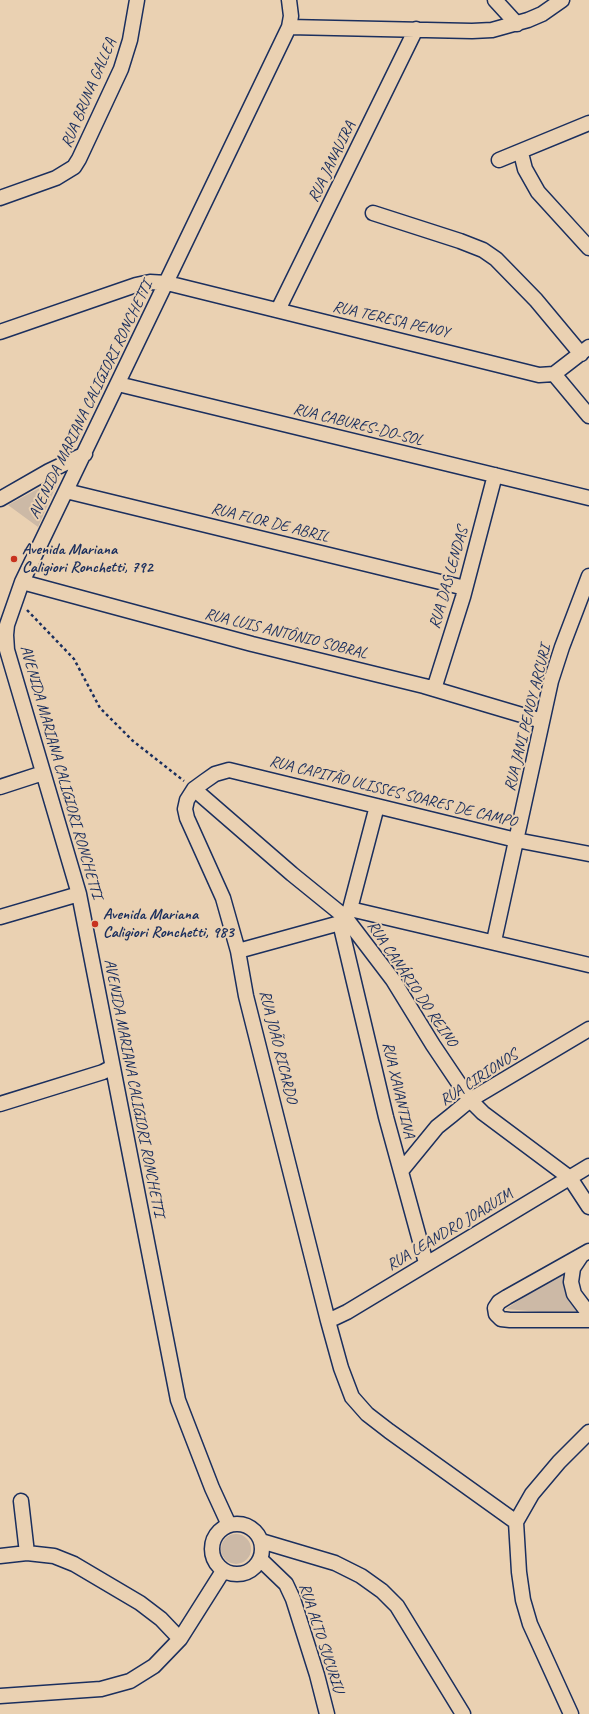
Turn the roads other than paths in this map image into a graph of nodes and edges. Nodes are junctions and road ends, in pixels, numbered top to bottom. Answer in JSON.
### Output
{"nodes":[{"id":1,"x":136,"y":0,"type":"edge"},
{"id":2,"x":288,"y":0,"type":"edge"},
{"id":3,"x":495,"y":0,"type":"edge"},
{"id":4,"x":562,"y":0,"type":"edge"},
{"id":5,"x":517,"y":24,"type":"junction"},
{"id":6,"x":289,"y":27,"type":"junction"},
{"id":7,"x":416,"y":29,"type":"junction"},
{"id":8,"x":589,"y":123,"type":"edge"},
{"id":9,"x":521,"y":153,"type":"junction"},
{"id":10,"x":499,"y":160,"type":"dead end"},
{"id":11,"x":0,"y":198,"type":"edge"},
{"id":12,"x":373,"y":213,"type":"dead end"},
{"id":13,"x":589,"y":248,"type":"edge"},
{"id":14,"x":167,"y":283,"type":"junction"},
{"id":15,"x":278,"y":310,"type":"junction"},
{"id":16,"x":0,"y":332,"type":"edge"},
{"id":17,"x":585,"y":351,"type":"edge"},
{"id":18,"x":554,"y":374,"type":"junction"},
{"id":19,"x":118,"y":384,"type":"junction"},
{"id":20,"x":589,"y":416,"type":"edge"},
{"id":21,"x":85,"y":454,"type":"junction"},
{"id":22,"x":495,"y":475,"type":"junction"},
{"id":23,"x":66,"y":491,"type":"junction"},
{"id":24,"x":589,"y":498,"type":"edge"},
{"id":25,"x":0,"y":499,"type":"edge"},
{"id":26,"x":22,"y":582,"type":"junction"},
{"id":27,"x":587,"y":584,"type":"edge"},
{"id":28,"x":465,"y":588,"type":"junction"},
{"id":29,"x":3,"y":651,"type":"edge"},
{"id":30,"x":434,"y":689,"type":"junction"},
{"id":31,"x":542,"y":721,"type":"junction"},
{"id":32,"x":43,"y":774,"type":"junction"},
{"id":33,"x":0,"y":787,"type":"edge"},
{"id":34,"x":194,"y":789,"type":"junction"},
{"id":35,"x":377,"y":806,"type":"junction"},
{"id":36,"x":516,"y":840,"type":"junction"},
{"id":37,"x":589,"y":854,"type":"edge"},
{"id":38,"x":79,"y":894,"type":"junction"},
{"id":39,"x":345,"y":916,"type":"junction"},
{"id":40,"x":0,"y":917,"type":"edge"},
{"id":41,"x":494,"y":942,"type":"junction"},
{"id":42,"x":238,"y":950,"type":"junction"},
{"id":43,"x":589,"y":964,"type":"edge"},
{"id":44,"x":589,"y":1029,"type":"edge"},
{"id":45,"x":112,"y":1067,"type":"junction"},
{"id":46,"x":470,"y":1100,"type":"junction"},
{"id":47,"x":0,"y":1104,"type":"edge"},
{"id":48,"x":589,"y":1166,"type":"edge"},
{"id":49,"x":401,"y":1172,"type":"junction"},
{"id":50,"x":570,"y":1178,"type":"junction"},
{"id":51,"x":589,"y":1207,"type":"edge"},
{"id":52,"x":585,"y":1253,"type":"edge"},
{"id":53,"x":426,"y":1263,"type":"junction"},
{"id":54,"x":589,"y":1314,"type":"edge"},
{"id":55,"x":589,"y":1320,"type":"edge"},
{"id":56,"x":328,"y":1321,"type":"junction"},
{"id":57,"x":589,"y":1432,"type":"edge"},
{"id":58,"x":21,"y":1501,"type":"dead end"},
{"id":59,"x":516,"y":1522,"type":"junction"},
{"id":60,"x":229,"y":1525,"type":"junction"},
{"id":61,"x":261,"y":1541,"type":"junction"},
{"id":62,"x":27,"y":1553,"type":"junction"},
{"id":63,"x":0,"y":1556,"type":"edge"},
{"id":64,"x":260,"y":1559,"type":"junction"},
{"id":65,"x":223,"y":1571,"type":"junction"},
{"id":66,"x":180,"y":1639,"type":"junction"},
{"id":67,"x":0,"y":1696,"type":"edge"},
{"id":68,"x":327,"y":1714,"type":"edge"},
{"id":69,"x":463,"y":1714,"type":"edge"},
{"id":70,"x":571,"y":1714,"type":"edge"}],
"edges":[{"from":1,"to":11,"type":"street","name":"RUA BRUNA GALLEA"},
{"from":2,"to":6,"type":"street","name":"AVENIDA MARIANA CALIGIORI RONCHETTI"},
{"from":3,"to":5,"type":"street"},
{"from":4,"to":5,"type":"street"},
{"from":5,"to":7,"type":"street"},
{"from":6,"to":7,"type":"street"},
{"from":6,"to":14,"type":"street","name":"AVENIDA MARIANA CALIGIORI RONCHETTI"},
{"from":7,"to":15,"type":"street","name":"RUA JANAUIRA"},
{"from":8,"to":9,"type":"street"},
{"from":9,"to":10,"type":"street"},
{"from":9,"to":13,"type":"street"},
{"from":12,"to":17,"type":"street"},
{"from":14,"to":15,"type":"street","name":"RUA TERESA PENOY"},
{"from":14,"to":16,"type":"street","name":"RUA TERESA PENOY"},
{"from":14,"to":19,"type":"street","name":"AVENIDA MARIANA CALIGIORI RONCHETTI"},
{"from":15,"to":18,"type":"street","name":"RUA TERESA PENOY"},
{"from":17,"to":18,"type":"street"},
{"from":18,"to":20,"type":"street"},
{"from":19,"to":21,"type":"street","name":"AVENIDA MARIANA CALIGIORI RONCHETTI"},
{"from":19,"to":22,"type":"street","name":"RUA CABURES-DO-SOL"},
{"from":21,"to":23,"type":"street","name":"AVENIDA MARIANA CALIGIORI RONCHETTI"},
{"from":21,"to":25,"type":"street"},
{"from":22,"to":24,"type":"street","name":"RUA CABURES-DO-SOL"},
{"from":22,"to":28,"type":"street","name":"RUA DAS LENDAS"},
{"from":23,"to":26,"type":"street","name":"AVENIDA MARIANA CALIGIORI RONCHETTI"},
{"from":23,"to":28,"type":"street","name":"RUA FLOR DE ABRIL"},
{"from":26,"to":29,"type":"street","name":"AVENIDA MARIANA CALIGIORI RONCHETTI"},
{"from":26,"to":30,"type":"street","name":"RUA LUIS ANTÔNIO SOBRAL"},
{"from":27,"to":31,"type":"street","name":"RUA JANI PENOY ARCURI"},
{"from":28,"to":30,"type":"street","name":"RUA DAS LENDAS"},
{"from":29,"to":32,"type":"street","name":"AVENIDA MARIANA CALIGIORI RONCHETTI"},
{"from":30,"to":31,"type":"street","name":"RUA LUIS ANTÔNIO SOBRAL"},
{"from":31,"to":36,"type":"street","name":"RUA JANI PENOY ARCURI"},
{"from":32,"to":33,"type":"street"},
{"from":32,"to":38,"type":"street","name":"AVENIDA MARIANA CALIGIORI RONCHETTI"},
{"from":34,"to":35,"type":"street","name":"RUA CAPITÃO ULISSES SOARES DE CAMPO"},
{"from":34,"to":39,"type":"street","name":"RUA CANÁRIO DO REINO"},
{"from":34,"to":42,"type":"street","name":"RUA JOÃO RICARDO"},
{"from":35,"to":36,"type":"street","name":"RUA CAPITÃO ULISSES SOARES DE CAMPO"},
{"from":35,"to":39,"type":"street","name":"RUA XAVANTINA"},
{"from":36,"to":37,"type":"street","name":"RUA CAPITÃO ULISSES SOARES DE CAMPO"},
{"from":36,"to":41,"type":"street","name":"RUA JANI PENOY ARCURI"},
{"from":38,"to":40,"type":"street"},
{"from":38,"to":45,"type":"street","name":"AVENIDA MARIANA CALIGIORI RONCHETTI"},
{"from":39,"to":41,"type":"street"},
{"from":39,"to":42,"type":"street"},
{"from":39,"to":46,"type":"street","name":"RUA CANÁRIO DO REINO"},
{"from":39,"to":49,"type":"street","name":"RUA XAVANTINA"},
{"from":41,"to":43,"type":"street"},
{"from":42,"to":56,"type":"street","name":"RUA JOÃO RICARDO"},
{"from":44,"to":46,"type":"street","name":"RUA CIRIONOS"},
{"from":45,"to":47,"type":"street"},
{"from":45,"to":60,"type":"street","name":"AVENIDA MARIANA CALIGIORI RONCHETTI"},
{"from":46,"to":49,"type":"street","name":"RUA CIRIONOS"},
{"from":46,"to":50,"type":"street","name":"RUA CANÁRIO DO REINO"},
{"from":48,"to":50,"type":"street","name":"RUA LEANDRO JOAQUIM"},
{"from":49,"to":53,"type":"street","name":"RUA XAVANTINA"},
{"from":50,"to":51,"type":"street","name":"RUA CANÁRIO DO REINO"},
{"from":50,"to":53,"type":"street","name":"RUA LEANDRO JOAQUIM"},
{"from":52,"to":54,"type":"street"},
{"from":52,"to":55,"type":"street"},
{"from":53,"to":56,"type":"street","name":"RUA LEANDRO JOAQUIM"},
{"from":56,"to":59,"type":"street","name":"RUA JOÃO RICARDO"},
{"from":57,"to":59,"type":"street"},
{"from":58,"to":62,"type":"street"},
{"from":59,"to":70,"type":"street"},
{"from":60,"to":61,"type":"street"},
{"from":60,"to":65,"type":"street"},
{"from":61,"to":64,"type":"street"},
{"from":61,"to":69,"type":"street"},
{"from":62,"to":63,"type":"street"},
{"from":62,"to":66,"type":"street"},
{"from":64,"to":65,"type":"street"},
{"from":64,"to":68,"type":"street","name":"RUA ALTO SUCURIU"},
{"from":65,"to":66,"type":"street"},
{"from":66,"to":67,"type":"street"}]}
